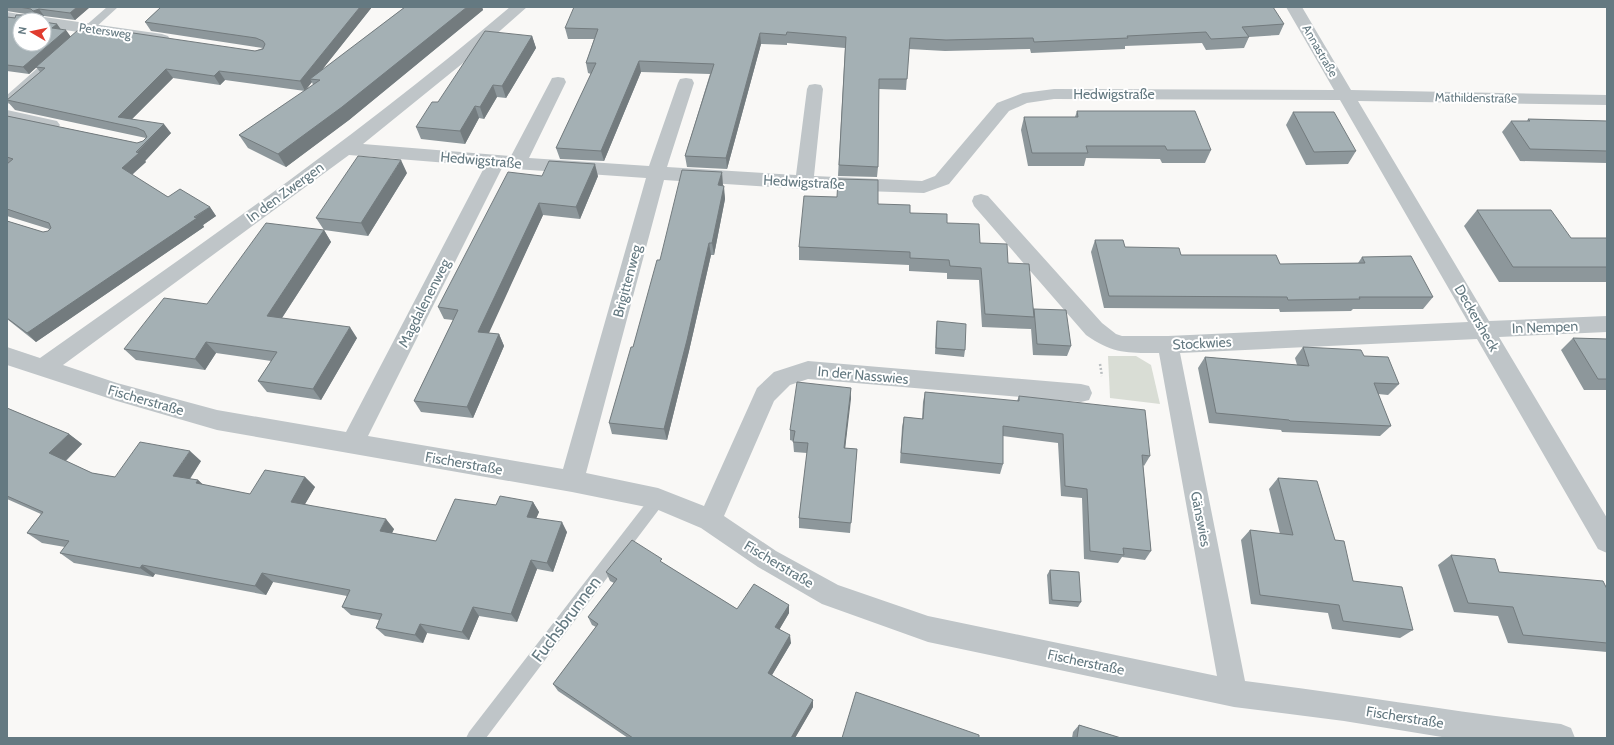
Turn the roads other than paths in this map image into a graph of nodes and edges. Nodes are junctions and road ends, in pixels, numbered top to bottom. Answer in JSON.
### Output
{"nodes":[{"id":1,"x":113,"y":7,"type":"edge"},
{"id":2,"x":519,"y":7,"type":"edge"},
{"id":3,"x":1294,"y":7,"type":"edge"},
{"id":4,"x":52,"y":23,"type":"edge"},
{"id":5,"x":89,"y":28,"type":"junction"},
{"id":6,"x":175,"y":41,"type":"edge"},
{"id":7,"x":71,"y":44,"type":"edge"},
{"id":8,"x":60,"y":54,"type":"edge"},
{"id":9,"x":558,"y":82,"type":"dead end"},
{"id":10,"x":686,"y":82,"type":"dead end"},
{"id":11,"x":815,"y":89,"type":"dead end"},
{"id":12,"x":1346,"y":95,"type":"junction"},
{"id":13,"x":1607,"y":100,"type":"edge"},
{"id":14,"x":7,"y":101,"type":"edge"},
{"id":15,"x":7,"y":116,"type":"edge"},
{"id":16,"x":68,"y":129,"type":"edge"},
{"id":17,"x":346,"y":149,"type":"junction"},
{"id":18,"x":496,"y":162,"type":"junction"},
{"id":19,"x":517,"y":163,"type":"junction"},
{"id":20,"x":656,"y":174,"type":"junction"},
{"id":21,"x":804,"y":182,"type":"junction"},
{"id":22,"x":981,"y":202,"type":"dead end"},
{"id":23,"x":1607,"y":324,"type":"edge"},
{"id":24,"x":1483,"y":330,"type":"junction"},
{"id":25,"x":1168,"y":344,"type":"junction"},
{"id":26,"x":7,"y":356,"type":"edge"},
{"id":27,"x":43,"y":368,"type":"junction"},
{"id":28,"x":1081,"y":393,"type":"road end"},
{"id":29,"x":352,"y":444,"type":"junction"},
{"id":30,"x":572,"y":482,"type":"junction"},
{"id":31,"x":658,"y":500,"type":"junction"},
{"id":32,"x":710,"y":520,"type":"junction"},
{"id":33,"x":1607,"y":541,"type":"edge"},
{"id":34,"x":1234,"y":693,"type":"junction"},
{"id":35,"x":475,"y":738,"type":"edge"},
{"id":36,"x":1561,"y":738,"type":"edge"}],
"edges":[{"from":1,"to":5,"type":"lane"},
{"from":2,"to":17,"type":"street","name":"In den Zwergen"},
{"from":3,"to":12,"type":"street","name":"Annastraße"},
{"from":4,"to":5,"type":"street","name":"Petersweg"},
{"from":5,"to":6,"type":"street","name":"Petersweg"},
{"from":5,"to":7,"type":"lane"},
{"from":8,"to":14,"type":"lane"},
{"from":9,"to":19,"type":"street"},
{"from":10,"to":20,"type":"street","name":"Brigittenweg"},
{"from":11,"to":21,"type":"street"},
{"from":12,"to":13,"type":"street","name":"Mathildenstraße"},
{"from":12,"to":21,"type":"street","name":"Hedwigstraße"},
{"from":12,"to":24,"type":"street","name":"Deckersheck"},
{"from":15,"to":16,"type":"street"},
{"from":17,"to":18,"type":"street","name":"Hedwigstraße"},
{"from":17,"to":27,"type":"street","name":"In den Zwergen"},
{"from":18,"to":19,"type":"street","name":"Hedwigstraße"},
{"from":18,"to":29,"type":"street","name":"Magdalenenweg"},
{"from":19,"to":20,"type":"street","name":"Hedwigstraße"},
{"from":20,"to":21,"type":"street","name":"Hedwigstraße"},
{"from":20,"to":30,"type":"street","name":"Brigittenweg"},
{"from":22,"to":25,"type":"street","name":"Stockwies"},
{"from":23,"to":24,"type":"street","name":"In Nempen"},
{"from":24,"to":25,"type":"street","name":"Stockwies"},
{"from":24,"to":33,"type":"street","name":"Deckersheck"},
{"from":25,"to":34,"type":"street","name":"Gänswies"},
{"from":26,"to":27,"type":"street","name":"Fischerstraße"},
{"from":27,"to":29,"type":"street","name":"Fischerstraße"},
{"from":28,"to":32,"type":"street","name":"In der Nasswies"},
{"from":29,"to":30,"type":"street","name":"Fischerstraße"},
{"from":30,"to":31,"type":"street","name":"Fischerstraße"},
{"from":31,"to":32,"type":"street","name":"Fischerstraße"},
{"from":31,"to":35,"type":"lane","name":"Fuchsbrunnen"},
{"from":32,"to":34,"type":"street","name":"Fischerstraße"},
{"from":34,"to":36,"type":"street","name":"Fischerstraße"}]}
